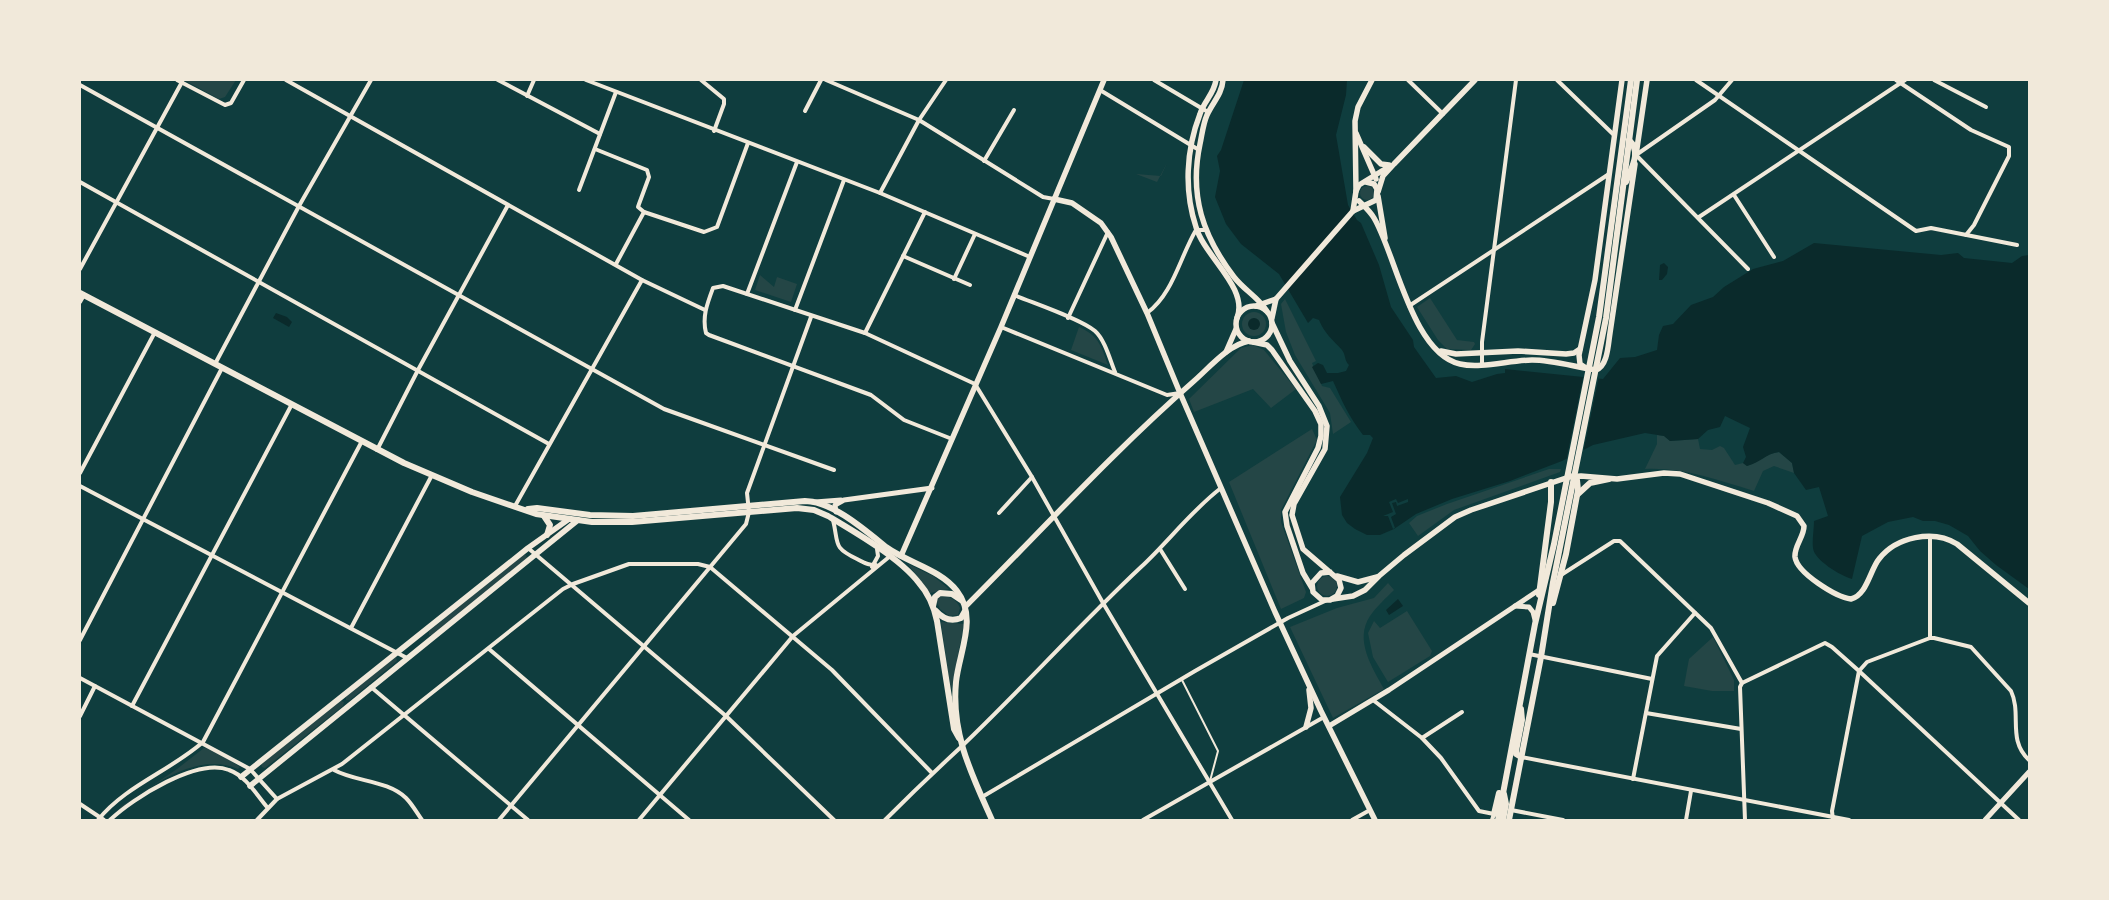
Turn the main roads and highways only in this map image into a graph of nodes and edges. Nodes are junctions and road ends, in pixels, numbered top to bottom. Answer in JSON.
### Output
{"nodes":[{"id":1,"x":1104,"y":80,"type":"edge"},
{"id":2,"x":1216,"y":80,"type":"edge"},
{"id":3,"x":1223,"y":80,"type":"edge"},
{"id":4,"x":1372,"y":80,"type":"edge"},
{"id":5,"x":1476,"y":80,"type":"edge"},
{"id":6,"x":1622,"y":80,"type":"edge"},
{"id":7,"x":1631,"y":80,"type":"edge"},
{"id":8,"x":1637,"y":80,"type":"edge"},
{"id":9,"x":1646,"y":80,"type":"edge"},
{"id":10,"x":1354,"y":127,"type":"junction"},
{"id":11,"x":1615,"y":136,"type":"junction"},
{"id":12,"x":1626,"y":140,"type":"junction"},
{"id":13,"x":1360,"y":142,"type":"junction"},
{"id":14,"x":1636,"y":155,"type":"junction"},
{"id":15,"x":1394,"y":164,"type":"junction"},
{"id":16,"x":1375,"y":176,"type":"junction"},
{"id":17,"x":1366,"y":182,"type":"junction"},
{"id":18,"x":1378,"y":191,"type":"junction"},
{"id":19,"x":1622,"y":193,"type":"junction"},
{"id":20,"x":1054,"y":199,"type":"junction"},
{"id":21,"x":1360,"y":199,"type":"junction"},
{"id":22,"x":1353,"y":211,"type":"junction"},
{"id":23,"x":1386,"y":245,"type":"junction"},
{"id":24,"x":82,"y":294,"type":"edge"},
{"id":25,"x":1276,"y":299,"type":"junction"},
{"id":26,"x":1259,"y":305,"type":"junction"},
{"id":27,"x":1237,"y":318,"type":"junction"},
{"id":28,"x":1272,"y":322,"type":"junction"},
{"id":29,"x":1237,"y":327,"type":"junction"},
{"id":30,"x":1251,"y":341,"type":"junction"},
{"id":31,"x":1580,"y":349,"type":"junction"},
{"id":32,"x":1439,"y":350,"type":"junction"},
{"id":33,"x":1225,"y":354,"type":"junction"},
{"id":34,"x":1595,"y":354,"type":"junction"},
{"id":35,"x":1588,"y":369,"type":"junction"},
{"id":36,"x":1180,"y":394,"type":"junction"},
{"id":37,"x":1573,"y":476,"type":"junction"},
{"id":38,"x":1610,"y":479,"type":"junction"},
{"id":39,"x":1551,"y":482,"type":"junction"},
{"id":40,"x":1569,"y":503,"type":"junction"},
{"id":41,"x":526,"y":509,"type":"junction"},
{"id":42,"x":748,"y":509,"type":"junction"},
{"id":43,"x":543,"y":515,"type":"junction"},
{"id":44,"x":604,"y":516,"type":"junction"},
{"id":45,"x":835,"y":516,"type":"junction"},
{"id":46,"x":569,"y":519,"type":"junction"},
{"id":47,"x":578,"y":520,"type":"junction"},
{"id":48,"x":547,"y":535,"type":"junction"},
{"id":49,"x":889,"y":556,"type":"junction"},
{"id":50,"x":901,"y":556,"type":"junction"},
{"id":51,"x":909,"y":572,"type":"junction"},
{"id":52,"x":1330,"y":572,"type":"junction"},
{"id":53,"x":1381,"y":574,"type":"junction"},
{"id":54,"x":1337,"y":576,"type":"junction"},
{"id":55,"x":1542,"y":587,"type":"junction"},
{"id":56,"x":1312,"y":588,"type":"junction"},
{"id":57,"x":1333,"y":599,"type":"junction"},
{"id":58,"x":2029,"y":603,"type":"edge"},
{"id":59,"x":964,"y":606,"type":"junction"},
{"id":60,"x":933,"y":607,"type":"junction"},
{"id":61,"x":1546,"y":626,"type":"junction"},
{"id":62,"x":1308,"y":683,"type":"junction"},
{"id":63,"x":340,"y":698,"type":"junction"},
{"id":64,"x":1520,"y":703,"type":"junction"},
{"id":65,"x":348,"y":706,"type":"junction"},
{"id":66,"x":1306,"y":727,"type":"road end"},
{"id":67,"x":959,"y":738,"type":"junction"},
{"id":68,"x":1521,"y":756,"type":"junction"},
{"id":69,"x":1506,"y":773,"type":"junction"},
{"id":70,"x":242,"y":777,"type":"road end"},
{"id":71,"x":250,"y":786,"type":"road end"},
{"id":72,"x":1504,"y":788,"type":"junction"},
{"id":73,"x":1493,"y":817,"type":"edge"},
{"id":74,"x":992,"y":820,"type":"edge"},
{"id":75,"x":1375,"y":820,"type":"edge"},
{"id":76,"x":1498,"y":820,"type":"edge"},
{"id":77,"x":1503,"y":820,"type":"edge"},
{"id":78,"x":1509,"y":820,"type":"edge"}],
"edges":[{"from":1,"to":20,"type":"main road"},
{"from":2,"to":27,"type":"main road"},
{"from":3,"to":26,"type":"main road"},
{"from":4,"to":10,"type":"main road"},
{"from":5,"to":15,"type":"main road"},
{"from":6,"to":11,"type":"main road"},
{"from":7,"to":12,"type":"main road"},
{"from":8,"to":12,"type":"main road"},
{"from":9,"to":14,"type":"main road"},
{"from":10,"to":13,"type":"main road"},
{"from":10,"to":21,"type":"main road"},
{"from":11,"to":12,"type":"main road"},
{"from":11,"to":31,"type":"main road"},
{"from":12,"to":14,"type":"main road"},
{"from":12,"to":19,"type":"main road"},
{"from":12,"to":34,"type":"main road"},
{"from":13,"to":15,"type":"main road"},
{"from":13,"to":16,"type":"main road"},
{"from":14,"to":19,"type":"main road"},
{"from":14,"to":35,"type":"main road"},
{"from":15,"to":16,"type":"main road"},
{"from":15,"to":18,"type":"main road"},
{"from":16,"to":17,"type":"main road"},
{"from":16,"to":18,"type":"main road"},
{"from":17,"to":18,"type":"main road"},
{"from":17,"to":21,"type":"main road"},
{"from":18,"to":21,"type":"main road"},
{"from":18,"to":23,"type":"main road"},
{"from":19,"to":34,"type":"main road"},
{"from":20,"to":36,"type":"main road"},
{"from":20,"to":50,"type":"main road"},
{"from":21,"to":22,"type":"main road"},
{"from":21,"to":22,"type":"main road"},
{"from":21,"to":23,"type":"main road"},
{"from":22,"to":25,"type":"main road"},
{"from":23,"to":32,"type":"main road"},
{"from":24,"to":41,"type":"main road"},
{"from":25,"to":26,"type":"main road"},
{"from":25,"to":28,"type":"main road"},
{"from":26,"to":27,"type":"main road"},
{"from":26,"to":28,"type":"main road"},
{"from":27,"to":29,"type":"main road"},
{"from":28,"to":30,"type":"main road"},
{"from":28,"to":52,"type":"main road"},
{"from":29,"to":30,"type":"main road"},
{"from":29,"to":33,"type":"main road"},
{"from":30,"to":33,"type":"main road"},
{"from":30,"to":56,"type":"main road"},
{"from":31,"to":32,"type":"main road"},
{"from":31,"to":35,"type":"main road"},
{"from":32,"to":35,"type":"main road"},
{"from":33,"to":36,"type":"main road"},
{"from":34,"to":40,"type":"main road"},
{"from":36,"to":59,"type":"main road"},
{"from":36,"to":62,"type":"main road"},
{"from":37,"to":38,"type":"main road"},
{"from":37,"to":39,"type":"main road"},
{"from":37,"to":40,"type":"main road"},
{"from":38,"to":40,"type":"main road"},
{"from":38,"to":58,"type":"main road"},
{"from":39,"to":53,"type":"main road"},
{"from":39,"to":55,"type":"main road"},
{"from":40,"to":55,"type":"main road"},
{"from":40,"to":61,"type":"main road"},
{"from":40,"to":61,"type":"main road"},
{"from":41,"to":43,"type":"main road"},
{"from":41,"to":44,"type":"main road"},
{"from":42,"to":44,"type":"main road"},
{"from":42,"to":45,"type":"main road"},
{"from":42,"to":45,"type":"main road"},
{"from":42,"to":47,"type":"main road"},
{"from":43,"to":46,"type":"main road"},
{"from":43,"to":48,"type":"main road"},
{"from":44,"to":46,"type":"main road"},
{"from":45,"to":49,"type":"main road"},
{"from":45,"to":50,"type":"main road"},
{"from":46,"to":47,"type":"main road"},
{"from":46,"to":48,"type":"main road"},
{"from":47,"to":65,"type":"main road"},
{"from":48,"to":63,"type":"main road"},
{"from":49,"to":50,"type":"main road"},
{"from":49,"to":51,"type":"main road"},
{"from":50,"to":51,"type":"main road"},
{"from":50,"to":59,"type":"main road"},
{"from":51,"to":60,"type":"main road"},
{"from":52,"to":54,"type":"main road"},
{"from":52,"to":56,"type":"main road"},
{"from":53,"to":54,"type":"main road"},
{"from":53,"to":57,"type":"main road"},
{"from":54,"to":57,"type":"main road"},
{"from":55,"to":64,"type":"main road"},
{"from":56,"to":57,"type":"main road"},
{"from":59,"to":60,"type":"main road"},
{"from":59,"to":60,"type":"main road"},
{"from":59,"to":67,"type":"main road"},
{"from":60,"to":67,"type":"main road"},
{"from":61,"to":68,"type":"main road"},
{"from":62,"to":66,"type":"main road"},
{"from":62,"to":75,"type":"main road"},
{"from":63,"to":65,"type":"main road"},
{"from":63,"to":70,"type":"main road"},
{"from":64,"to":68,"type":"main road"},
{"from":64,"to":69,"type":"main road"},
{"from":65,"to":71,"type":"main road"},
{"from":67,"to":74,"type":"main road"},
{"from":68,"to":78,"type":"main road"},
{"from":69,"to":72,"type":"main road"},
{"from":69,"to":73,"type":"main road"},
{"from":72,"to":76,"type":"main road"},
{"from":72,"to":77,"type":"main road"}]}
